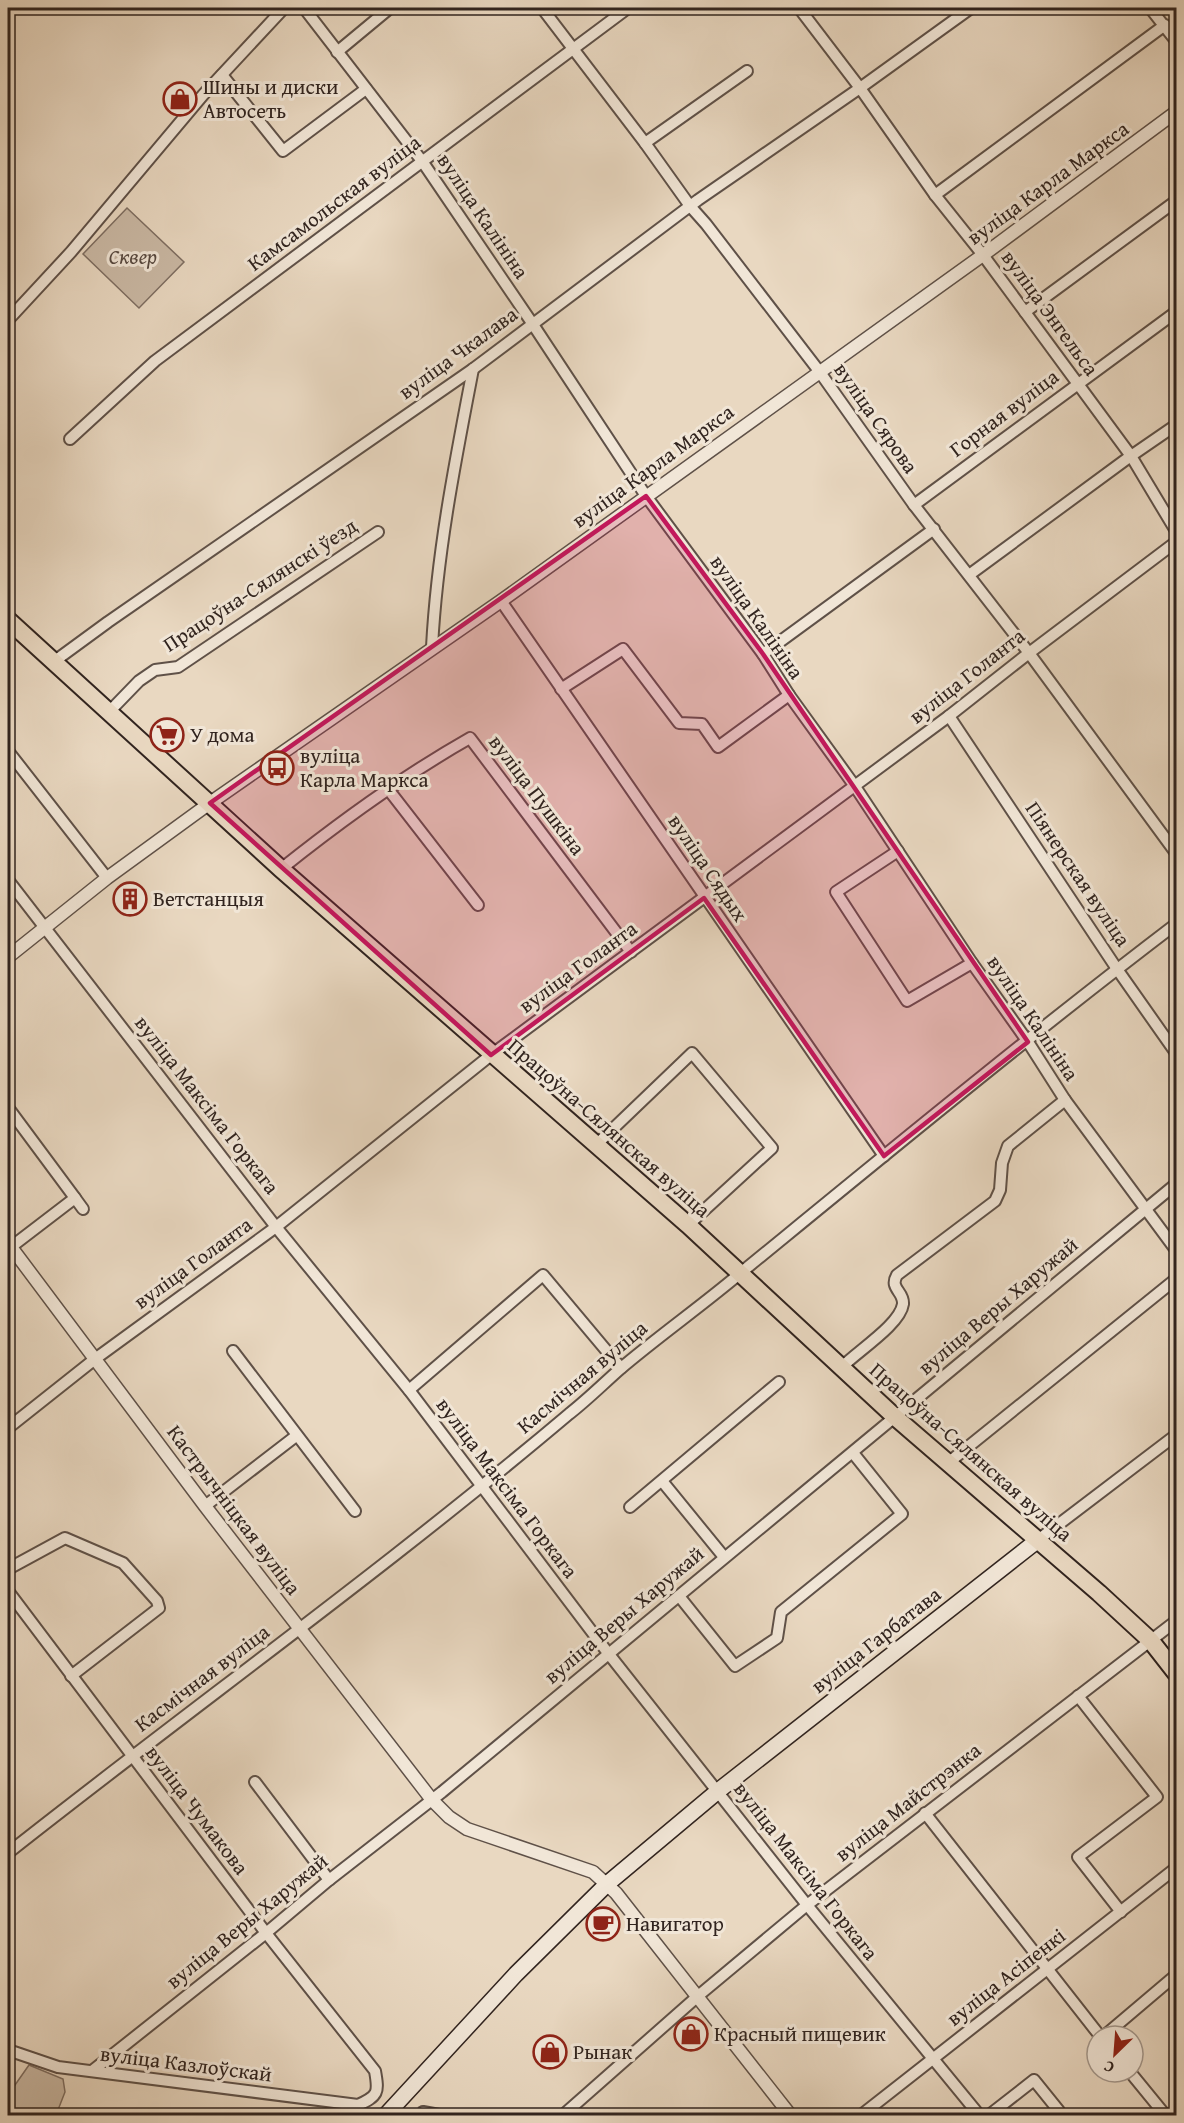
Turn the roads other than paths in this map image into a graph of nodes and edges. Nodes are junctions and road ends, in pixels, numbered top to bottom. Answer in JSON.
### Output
{"nodes":[{"id":1,"x":284,"y":8,"type":"edge"},
{"id":2,"x":304,"y":8,"type":"edge"},
{"id":3,"x":390,"y":8,"type":"edge"},
{"id":4,"x":542,"y":8,"type":"edge"},
{"id":5,"x":628,"y":8,"type":"edge"},
{"id":6,"x":799,"y":8,"type":"edge"},
{"id":7,"x":971,"y":8,"type":"edge"},
{"id":8,"x":1150,"y":8,"type":"edge"},
{"id":9,"x":1165,"y":25,"type":"junction"},
{"id":10,"x":1176,"y":41,"type":"edge"},
{"id":11,"x":574,"y":50,"type":"junction"},
{"id":12,"x":337,"y":52,"type":"junction"},
{"id":13,"x":747,"y":70,"type":"dead end"},
{"id":14,"x":222,"y":75,"type":"junction"},
{"id":15,"x":366,"y":88,"type":"junction"},
{"id":16,"x":860,"y":88,"type":"junction"},
{"id":17,"x":1176,"y":112,"type":"edge"},
{"id":18,"x":645,"y":142,"type":"junction"},
{"id":19,"x":422,"y":161,"type":"junction"},
{"id":20,"x":936,"y":195,"type":"junction"},
{"id":21,"x":1176,"y":201,"type":"edge"},
{"id":22,"x":690,"y":206,"type":"junction"},
{"id":23,"x":983,"y":255,"type":"junction"},
{"id":24,"x":1024,"y":312,"type":"junction"},
{"id":25,"x":1176,"y":312,"type":"edge"},
{"id":26,"x":8,"y":320,"type":"edge"},
{"id":27,"x":532,"y":323,"type":"junction"},
{"id":28,"x":473,"y":369,"type":"junction"},
{"id":29,"x":819,"y":371,"type":"junction"},
{"id":30,"x":1077,"y":383,"type":"junction"},
{"id":31,"x":1176,"y":425,"type":"edge"},
{"id":32,"x":70,"y":439,"type":"dead end"},
{"id":33,"x":1131,"y":456,"type":"junction"},
{"id":34,"x":646,"y":496,"type":"junction"},
{"id":35,"x":914,"y":505,"type":"junction"},
{"id":36,"x":934,"y":529,"type":"junction"},
{"id":37,"x":1176,"y":531,"type":"edge"},
{"id":38,"x":378,"y":532,"type":"dead end"},
{"id":39,"x":1176,"y":542,"type":"edge"},
{"id":40,"x":969,"y":575,"type":"junction"},
{"id":41,"x":501,"y":601,"type":"junction"},
{"id":42,"x":8,"y":620,"type":"edge"},
{"id":43,"x":432,"y":647,"type":"junction"},
{"id":44,"x":1029,"y":652,"type":"junction"},
{"id":45,"x":763,"y":654,"type":"junction"},
{"id":46,"x":52,"y":663,"type":"junction"},
{"id":47,"x":561,"y":689,"type":"junction"},
{"id":48,"x":789,"y":695,"type":"junction"},
{"id":49,"x":108,"y":713,"type":"junction"},
{"id":50,"x":949,"y":716,"type":"junction"},
{"id":51,"x":8,"y":751,"type":"edge"},
{"id":52,"x":854,"y":785,"type":"junction"},
{"id":53,"x":388,"y":789,"type":"junction"},
{"id":54,"x":210,"y":803,"type":"junction"},
{"id":55,"x":898,"y":851,"type":"junction"},
{"id":56,"x":1176,"y":853,"type":"edge"},
{"id":57,"x":281,"y":869,"type":"junction"},
{"id":58,"x":107,"y":878,"type":"junction"},
{"id":59,"x":8,"y":880,"type":"edge"},
{"id":60,"x":704,"y":898,"type":"junction"},
{"id":61,"x":478,"y":906,"type":"dead end"},
{"id":62,"x":1176,"y":924,"type":"edge"},
{"id":63,"x":45,"y":928,"type":"junction"},
{"id":64,"x":631,"y":952,"type":"junction"},
{"id":65,"x":8,"y":957,"type":"edge"},
{"id":66,"x":972,"y":963,"type":"junction"},
{"id":67,"x":1117,"y":969,"type":"junction"},
{"id":68,"x":1028,"y":1042,"type":"junction"},
{"id":69,"x":1176,"y":1053,"type":"edge"},
{"id":70,"x":491,"y":1054,"type":"junction"},
{"id":71,"x":1065,"y":1100,"type":"junction"},
{"id":72,"x":9,"y":1109,"type":"dead end"},
{"id":73,"x":596,"y":1145,"type":"junction"},
{"id":74,"x":884,"y":1156,"type":"junction"},
{"id":75,"x":1176,"y":1184,"type":"edge"},
{"id":76,"x":75,"y":1198,"type":"junction"},
{"id":77,"x":1146,"y":1208,"type":"junction"},
{"id":78,"x":83,"y":1209,"type":"dead end"},
{"id":79,"x":688,"y":1225,"type":"junction"},
{"id":80,"x":276,"y":1227,"type":"junction"},
{"id":81,"x":9,"y":1245,"type":"edge"},
{"id":82,"x":1176,"y":1250,"type":"edge"},
{"id":83,"x":740,"y":1274,"type":"junction"},
{"id":84,"x":1176,"y":1279,"type":"edge"},
{"id":85,"x":233,"y":1352,"type":"dead end"},
{"id":86,"x":95,"y":1359,"type":"junction"},
{"id":87,"x":621,"y":1368,"type":"junction"},
{"id":88,"x":841,"y":1368,"type":"junction"},
{"id":89,"x":779,"y":1382,"type":"dead end"},
{"id":90,"x":409,"y":1390,"type":"junction"},
{"id":91,"x":895,"y":1417,"type":"junction"},
{"id":92,"x":8,"y":1428,"type":"edge"},
{"id":93,"x":1176,"y":1435,"type":"edge"},
{"id":94,"x":296,"y":1436,"type":"junction"},
{"id":95,"x":853,"y":1453,"type":"junction"},
{"id":96,"x":948,"y":1463,"type":"junction"},
{"id":97,"x":662,"y":1481,"type":"junction"},
{"id":98,"x":481,"y":1485,"type":"junction"},
{"id":99,"x":205,"y":1506,"type":"junction"},
{"id":100,"x":630,"y":1507,"type":"dead end"},
{"id":101,"x":356,"y":1511,"type":"dead end"},
{"id":102,"x":1038,"y":1540,"type":"junction"},
{"id":103,"x":724,"y":1557,"type":"junction"},
{"id":104,"x":8,"y":1569,"type":"edge"},
{"id":105,"x":8,"y":1591,"type":"edge"},
{"id":106,"x":679,"y":1596,"type":"junction"},
{"id":107,"x":1176,"y":1621,"type":"edge"},
{"id":108,"x":300,"y":1628,"type":"junction"},
{"id":109,"x":1150,"y":1641,"type":"junction"},
{"id":110,"x":608,"y":1653,"type":"junction"},
{"id":111,"x":1176,"y":1673,"type":"edge"},
{"id":112,"x":71,"y":1676,"type":"junction"},
{"id":113,"x":1078,"y":1696,"type":"junction"},
{"id":114,"x":131,"y":1757,"type":"junction"},
{"id":115,"x":255,"y":1782,"type":"dead end"},
{"id":116,"x":718,"y":1791,"type":"junction"},
{"id":117,"x":432,"y":1800,"type":"junction"},
{"id":118,"x":925,"y":1813,"type":"junction"},
{"id":119,"x":8,"y":1853,"type":"edge"},
{"id":120,"x":1176,"y":1868,"type":"edge"},
{"id":121,"x":329,"y":1880,"type":"junction"},
{"id":122,"x":607,"y":1884,"type":"junction"},
{"id":123,"x":807,"y":1905,"type":"junction"},
{"id":124,"x":1120,"y":1912,"type":"junction"},
{"id":125,"x":266,"y":1933,"type":"junction"},
{"id":126,"x":1047,"y":1968,"type":"junction"},
{"id":127,"x":1176,"y":1975,"type":"edge"},
{"id":128,"x":698,"y":1996,"type":"junction"},
{"id":129,"x":1092,"y":2024,"type":"edge"},
{"id":130,"x":1117,"y":2024,"type":"edge"},
{"id":131,"x":10,"y":2050,"type":"edge"},
{"id":132,"x":933,"y":2060,"type":"junction"},
{"id":133,"x":92,"y":2071,"type":"junction"},
{"id":134,"x":1140,"y":2084,"type":"edge"},
{"id":135,"x":358,"y":2106,"type":"joint"},
{"id":136,"x":1059,"y":2111,"type":"dead end"},
{"id":137,"x":423,"y":2112,"type":"dead end"},
{"id":138,"x":385,"y":2115,"type":"edge"},
{"id":139,"x":445,"y":2115,"type":"edge"},
{"id":140,"x":562,"y":2115,"type":"edge"},
{"id":141,"x":791,"y":2115,"type":"edge"},
{"id":142,"x":860,"y":2115,"type":"edge"},
{"id":143,"x":980,"y":2115,"type":"edge"},
{"id":144,"x":988,"y":2115,"type":"edge"},
{"id":145,"x":1166,"y":2115,"type":"edge"}],
"edges":[{"from":1,"to":14,"type":"street"},
{"from":2,"to":12,"type":"street","name":"вуліца Калініна"},
{"from":3,"to":12,"type":"street"},
{"from":4,"to":11,"type":"street","name":"вуліца Сярова"},
{"from":5,"to":11,"type":"street","name":"Камсамольская вуліца"},
{"from":6,"to":16,"type":"street","name":"вуліца Энгельса"},
{"from":7,"to":16,"type":"street","name":"вуліца Чкалава"},
{"from":8,"to":9,"type":"street"},
{"from":9,"to":10,"type":"street"},
{"from":9,"to":20,"type":"street"},
{"from":11,"to":18,"type":"street","name":"вуліца Сярова"},
{"from":11,"to":19,"type":"street","name":"Камсамольская вуліца"},
{"from":12,"to":15,"type":"street","name":"вуліца Калініна"},
{"from":13,"to":18,"type":"street"},
{"from":14,"to":15,"type":"street"},
{"from":14,"to":26,"type":"street"},
{"from":15,"to":19,"type":"street","name":"вуліца Калініна"},
{"from":16,"to":20,"type":"street","name":"вуліца Энгельса"},
{"from":16,"to":22,"type":"street","name":"вуліца Чкалава"},
{"from":17,"to":23,"type":"street","name":"вуліца Карла Маркса"},
{"from":18,"to":22,"type":"street","name":"вуліца Сярова"},
{"from":19,"to":27,"type":"street","name":"вуліца Калініна"},
{"from":19,"to":32,"type":"street","name":"Камсамольская вуліца"},
{"from":20,"to":23,"type":"street","name":"вуліца Энгельса"},
{"from":21,"to":24,"type":"street"},
{"from":22,"to":27,"type":"street","name":"вуліца Чкалава"},
{"from":22,"to":29,"type":"street","name":"вуліца Сярова"},
{"from":23,"to":24,"type":"street","name":"вуліца Энгельса"},
{"from":23,"to":29,"type":"street","name":"вуліца Карла Маркса"},
{"from":24,"to":30,"type":"street","name":"вуліца Энгельса"},
{"from":25,"to":30,"type":"street","name":"Горная вуліца"},
{"from":27,"to":28,"type":"street","name":"вуліца Чкалава"},
{"from":27,"to":34,"type":"street","name":"вуліца Калініна"},
{"from":28,"to":43,"type":"street"},
{"from":28,"to":46,"type":"street","name":"вуліца Чкалава"},
{"from":29,"to":34,"type":"street","name":"вуліца Карла Маркса"},
{"from":29,"to":35,"type":"street","name":"вуліца Сярова"},
{"from":30,"to":33,"type":"street","name":"вуліца Энгельса"},
{"from":30,"to":35,"type":"street","name":"Горная вуліца"},
{"from":31,"to":33,"type":"street"},
{"from":33,"to":37,"type":"street","name":"вуліца Энгельса"},
{"from":33,"to":40,"type":"street"},
{"from":34,"to":41,"type":"street","name":"вуліца Карла Маркса"},
{"from":34,"to":45,"type":"street","name":"вуліца Калініна"},
{"from":35,"to":36,"type":"street","name":"вуліца Сярова"},
{"from":36,"to":40,"type":"street","name":"вуліца Сярова"},
{"from":36,"to":45,"type":"street"},
{"from":38,"to":49,"type":"street","name":"Працоўна-Сялянскі ўезд"},
{"from":39,"to":44,"type":"street","name":"вуліца Голанта"},
{"from":40,"to":44,"type":"street","name":"вуліца Сярова"},
{"from":41,"to":43,"type":"street","name":"вуліца Карла Маркса"},
{"from":41,"to":47,"type":"street","name":"вуліца Сядых"},
{"from":42,"to":46,"type":"main road","name":"Працоўна-Сялянская вуліца"},
{"from":43,"to":54,"type":"street","name":"вуліца Карла Маркса"},
{"from":44,"to":50,"type":"street","name":"вуліца Голанта"},
{"from":44,"to":56,"type":"street","name":"вуліца Сярова"},
{"from":45,"to":48,"type":"street","name":"вуліца Калініна"},
{"from":46,"to":49,"type":"main road","name":"Працоўна-Сялянская вуліца"},
{"from":47,"to":48,"type":"street"},
{"from":47,"to":60,"type":"street","name":"вуліца Сядых"},
{"from":48,"to":52,"type":"street","name":"вуліца Калініна"},
{"from":49,"to":54,"type":"main road","name":"Працоўна-Сялянская вуліца"},
{"from":50,"to":52,"type":"street","name":"вуліца Голанта"},
{"from":50,"to":67,"type":"street","name":"Піянерская вуліца"},
{"from":51,"to":58,"type":"street"},
{"from":52,"to":55,"type":"street","name":"вуліца Калініна"},
{"from":52,"to":60,"type":"street","name":"вуліца Голанта"},
{"from":53,"to":57,"type":"street","name":"вуліца Пушкіна"},
{"from":53,"to":61,"type":"street"},
{"from":53,"to":64,"type":"street","name":"вуліца Пушкіна"},
{"from":54,"to":57,"type":"main road","name":"Працоўна-Сялянская вуліца"},
{"from":54,"to":58,"type":"street","name":"вуліца Карла Маркса"},
{"from":55,"to":66,"type":"street","name":"вуліца Калініна"},
{"from":55,"to":66,"type":"street"},
{"from":57,"to":70,"type":"main road","name":"Працоўна-Сялянская вуліца"},
{"from":58,"to":63,"type":"street","name":"вуліца Карла Маркса"},
{"from":59,"to":63,"type":"street","name":"вуліца Максіма Горкага"},
{"from":60,"to":64,"type":"street","name":"вуліца Голанта"},
{"from":60,"to":74,"type":"street","name":"вуліца Сядых"},
{"from":62,"to":67,"type":"street","name":"Касмічная вуліца"},
{"from":63,"to":65,"type":"street","name":"вуліца Карла Маркса"},
{"from":63,"to":80,"type":"street","name":"вуліца Максіма Горкага"},
{"from":64,"to":70,"type":"street","name":"вуліца Голанта"},
{"from":66,"to":68,"type":"street","name":"вуліца Калініна"},
{"from":67,"to":68,"type":"street","name":"Касмічная вуліца"},
{"from":67,"to":69,"type":"street","name":"Піянерская вуліца"},
{"from":68,"to":71,"type":"street","name":"вуліца Калініна"},
{"from":68,"to":74,"type":"street","name":"Касмічная вуліца"},
{"from":70,"to":73,"type":"main road","name":"Працоўна-Сялянская вуліца"},
{"from":70,"to":80,"type":"street","name":"вуліца Голанта"},
{"from":71,"to":77,"type":"street","name":"вуліца Калініна"},
{"from":71,"to":88,"type":"street"},
{"from":72,"to":76,"type":"street"},
{"from":73,"to":79,"type":"main road","name":"Працоўна-Сялянская вуліца"},
{"from":73,"to":79,"type":"street"},
{"from":74,"to":83,"type":"street","name":"Касмічная вуліца"},
{"from":75,"to":77,"type":"street","name":"вуліца Веры Харужай"},
{"from":76,"to":78,"type":"street"},
{"from":76,"to":81,"type":"street"},
{"from":77,"to":82,"type":"street","name":"вуліца Калініна"},
{"from":77,"to":91,"type":"street","name":"вуліца Веры Харужай"},
{"from":79,"to":83,"type":"main road","name":"Працоўна-Сялянская вуліца"},
{"from":80,"to":86,"type":"street","name":"вуліца Голанта"},
{"from":80,"to":90,"type":"street","name":"вуліца Максіма Горкага"},
{"from":81,"to":86,"type":"street","name":"Кастрычніцкая вуліца"},
{"from":83,"to":87,"type":"street","name":"Касмічная вуліца"},
{"from":83,"to":88,"type":"main road","name":"Працоўна-Сялянская вуліца"},
{"from":84,"to":96,"type":"street"},
{"from":85,"to":94,"type":"street"},
{"from":86,"to":92,"type":"street","name":"вуліца Голанта"},
{"from":86,"to":99,"type":"street","name":"Кастрычніцкая вуліца"},
{"from":87,"to":90,"type":"street"},
{"from":87,"to":98,"type":"street","name":"Касмічная вуліца"},
{"from":88,"to":91,"type":"main road","name":"Працоўна-Сялянская вуліца"},
{"from":89,"to":97,"type":"street"},
{"from":90,"to":98,"type":"street","name":"вуліца Максіма Горкага"},
{"from":91,"to":95,"type":"street","name":"вуліца Веры Харужай"},
{"from":91,"to":96,"type":"main road","name":"Працоўна-Сялянская вуліца"},
{"from":93,"to":102,"type":"street","name":"вуліца Гарбатава"},
{"from":94,"to":99,"type":"street"},
{"from":94,"to":101,"type":"street"},
{"from":95,"to":103,"type":"street","name":"вуліца Веры Харужай"},
{"from":95,"to":106,"type":"street"},
{"from":96,"to":102,"type":"main road","name":"Працоўна-Сялянская вуліца"},
{"from":97,"to":100,"type":"street"},
{"from":97,"to":103,"type":"street"},
{"from":98,"to":108,"type":"street","name":"Касмічная вуліца"},
{"from":98,"to":110,"type":"street","name":"вуліца Максіма Горкага"},
{"from":99,"to":108,"type":"street","name":"Кастрычніцкая вуліца"},
{"from":102,"to":109,"type":"main road","name":"Працоўна-Сялянская вуліца"},
{"from":102,"to":116,"type":"main road","name":"вуліца Гарбатава"},
{"from":103,"to":106,"type":"street","name":"вуліца Веры Харужай"},
{"from":104,"to":112,"type":"street"},
{"from":105,"to":112,"type":"street","name":"вуліца Чумакова"},
{"from":106,"to":110,"type":"street","name":"вуліца Веры Харужай"},
{"from":107,"to":109,"type":"street","name":"вуліца Майстрэнка"},
{"from":108,"to":114,"type":"street","name":"Касмічная вуліца"},
{"from":108,"to":117,"type":"street","name":"Кастрычніцкая вуліца"},
{"from":109,"to":111,"type":"main road","name":"Працоўна-Сялянская вуліца"},
{"from":109,"to":113,"type":"street","name":"вуліца Майстрэнка"},
{"from":110,"to":116,"type":"street","name":"вуліца Максіма Горкага"},
{"from":110,"to":117,"type":"street","name":"вуліца Веры Харужай"},
{"from":112,"to":114,"type":"street","name":"вуліца Чумакова"},
{"from":113,"to":118,"type":"street","name":"вуліца Майстрэнка"},
{"from":113,"to":124,"type":"street"},
{"from":114,"to":119,"type":"street","name":"Касмічная вуліца"},
{"from":114,"to":125,"type":"street","name":"вуліца Чумакова"},
{"from":115,"to":121,"type":"street"},
{"from":116,"to":122,"type":"main road","name":"вуліца Гарбатава"},
{"from":116,"to":123,"type":"street","name":"вуліца Максіма Горкага"},
{"from":117,"to":121,"type":"street","name":"вуліца Веры Харужай"},
{"from":117,"to":122,"type":"street","name":"Кастрычніцкая вуліца"},
{"from":118,"to":123,"type":"street","name":"вуліца Майстрэнка"},
{"from":118,"to":126,"type":"street"},
{"from":120,"to":124,"type":"street","name":"вуліца Асіпенкі"},
{"from":121,"to":125,"type":"street","name":"вуліца Веры Харужай"},
{"from":122,"to":128,"type":"street","name":"Кастрычніцкая вуліца"},
{"from":122,"to":138,"type":"main road","name":"вуліца Гарбатава"},
{"from":123,"to":128,"type":"street","name":"вуліца Майстрэнка"},
{"from":123,"to":132,"type":"street","name":"вуліца Максіма Горкага"},
{"from":124,"to":126,"type":"street","name":"вуліца Асіпенкі"},
{"from":125,"to":133,"type":"street","name":"вуліца Веры Харужай"},
{"from":125,"to":135,"type":"street","name":"вуліца Чумакова"},
{"from":126,"to":129,"type":"street"},
{"from":126,"to":132,"type":"street","name":"вуліца Асіпенкі"},
{"from":127,"to":130,"type":"street"},
{"from":128,"to":140,"type":"street","name":"вуліца Майстрэнка"},
{"from":128,"to":141,"type":"street","name":"Кастрычніцкая вуліца"},
{"from":131,"to":133,"type":"street","name":"вуліца Казлоўскай"},
{"from":132,"to":142,"type":"street","name":"вуліца Асіпенкі"},
{"from":132,"to":143,"type":"street","name":"вуліца Максіма Горкага"},
{"from":133,"to":135,"type":"street","name":"вуліца Казлоўскай"},
{"from":134,"to":145,"type":"street"},
{"from":136,"to":144,"type":"street"},
{"from":137,"to":139,"type":"street"}]}
